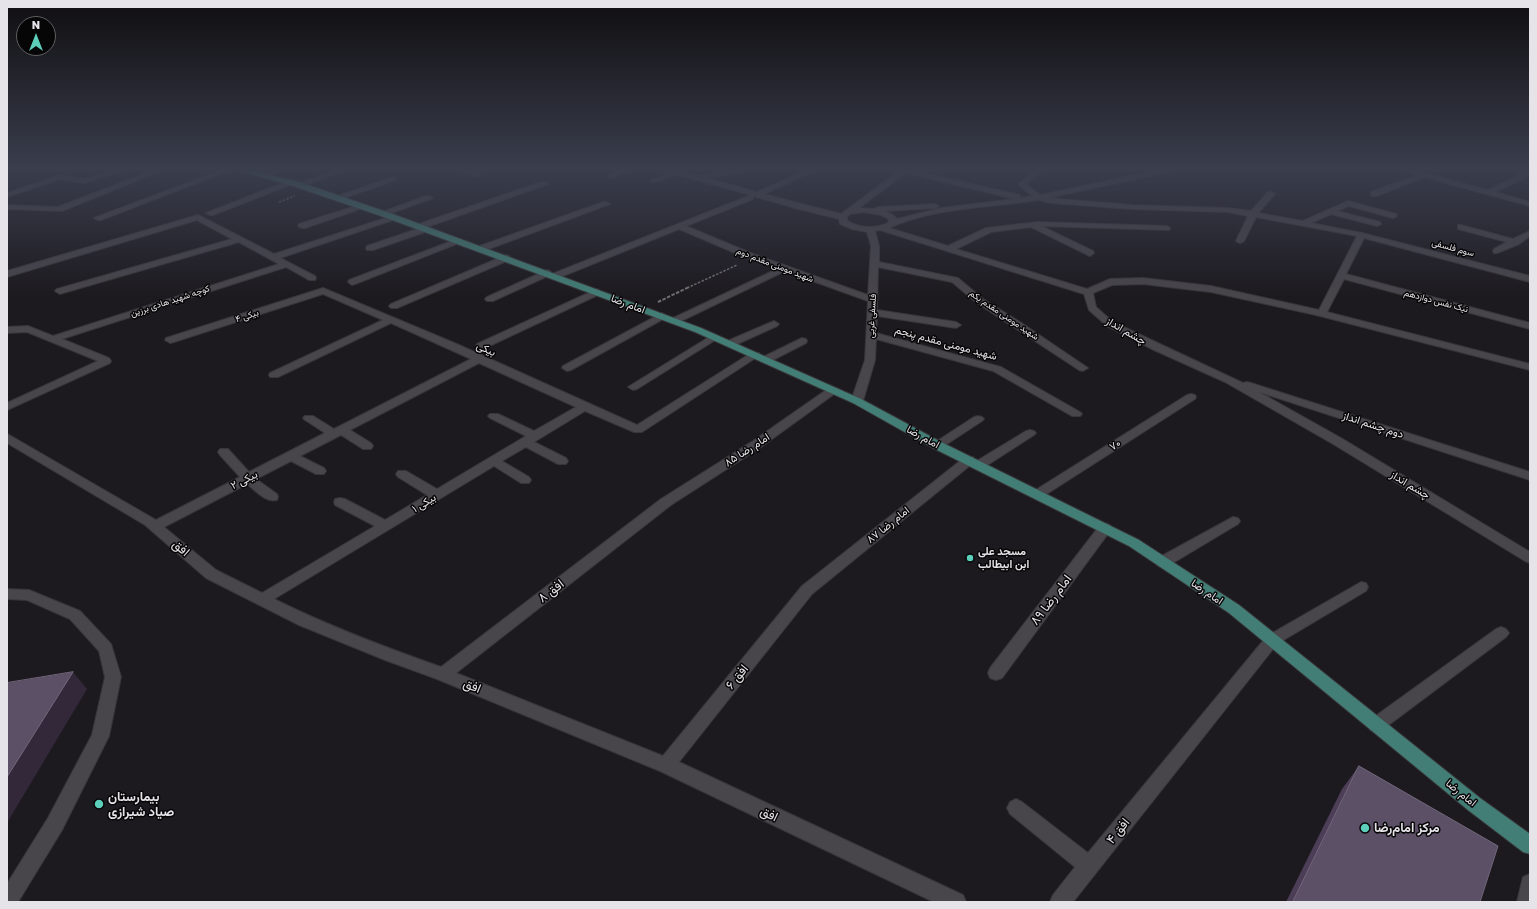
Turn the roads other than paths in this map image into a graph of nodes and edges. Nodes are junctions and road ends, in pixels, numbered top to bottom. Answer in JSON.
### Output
{"nodes":[{"id":1,"x":113,"y":212,"type":"edge"},
{"id":2,"x":345,"y":212,"type":"edge"},
{"id":3,"x":465,"y":212,"type":"edge"},
{"id":4,"x":582,"y":212,"type":"edge"},
{"id":5,"x":712,"y":212,"type":"edge"},
{"id":6,"x":819,"y":212,"type":"edge"},
{"id":7,"x":849,"y":212,"type":"edge"},
{"id":8,"x":855,"y":212,"type":"edge"},
{"id":9,"x":882,"y":212,"type":"edge"},
{"id":10,"x":928,"y":212,"type":"edge"},
{"id":11,"x":1243,"y":212,"type":"edge"},
{"id":12,"x":1326,"y":212,"type":"edge"},
{"id":13,"x":1334,"y":212,"type":"edge"},
{"id":14,"x":1381,"y":212,"type":"edge"},
{"id":15,"x":383,"y":213,"type":"edge"},
{"id":16,"x":1253,"y":214,"type":"junction"},
{"id":17,"x":846,"y":215,"type":"junction"},
{"id":18,"x":1393,"y":216,"type":"dead end"},
{"id":19,"x":98,"y":218,"type":"dead end"},
{"id":20,"x":395,"y":218,"type":"junction"},
{"id":21,"x":1305,"y":223,"type":"junction"},
{"id":22,"x":891,"y":224,"type":"junction"},
{"id":23,"x":1377,"y":224,"type":"dead end"},
{"id":24,"x":1033,"y":225,"type":"junction"},
{"id":25,"x":302,"y":226,"type":"dead end"},
{"id":26,"x":679,"y":226,"type":"junction"},
{"id":27,"x":1461,"y":227,"type":"dead end"},
{"id":28,"x":422,"y":228,"type":"junction"},
{"id":29,"x":881,"y":228,"type":"junction"},
{"id":30,"x":1166,"y":228,"type":"dead end"},
{"id":31,"x":871,"y":230,"type":"junction"},
{"id":32,"x":1495,"y":230,"type":"dead end"},
{"id":33,"x":1456,"y":234,"type":"dead end"},
{"id":34,"x":1362,"y":235,"type":"junction"},
{"id":35,"x":1527,"y":235,"type":"edge"},
{"id":36,"x":240,"y":239,"type":"junction"},
{"id":37,"x":460,"y":241,"type":"junction"},
{"id":38,"x":1240,"y":241,"type":"dead end"},
{"id":39,"x":1516,"y":242,"type":"junction"},
{"id":40,"x":1505,"y":247,"type":"junction"},
{"id":41,"x":370,"y":248,"type":"dead end"},
{"id":42,"x":480,"y":249,"type":"junction"},
{"id":43,"x":949,"y":249,"type":"junction"},
{"id":44,"x":1497,"y":251,"type":"dead end"},
{"id":45,"x":1090,"y":253,"type":"dead end"},
{"id":46,"x":274,"y":257,"type":"junction"},
{"id":47,"x":506,"y":258,"type":"junction"},
{"id":48,"x":288,"y":264,"type":"junction"},
{"id":49,"x":874,"y":264,"type":"junction"},
{"id":50,"x":785,"y":268,"type":"junction"},
{"id":51,"x":7,"y":274,"type":"edge"},
{"id":52,"x":551,"y":275,"type":"junction"},
{"id":53,"x":1342,"y":276,"type":"junction"},
{"id":54,"x":312,"y":278,"type":"dead end"},
{"id":55,"x":1530,"y":279,"type":"edge"},
{"id":56,"x":352,"y":282,"type":"dead end"},
{"id":57,"x":60,"y":291,"type":"dead end"},
{"id":58,"x":323,"y":291,"type":"joint"},
{"id":59,"x":597,"y":292,"type":"junction"},
{"id":60,"x":1088,"y":292,"type":"junction"},
{"id":61,"x":490,"y":299,"type":"dead end"},
{"id":62,"x":873,"y":300,"type":"junction"},
{"id":63,"x":394,"y":306,"type":"dead end"},
{"id":64,"x":872,"y":312,"type":"junction"},
{"id":65,"x":1322,"y":313,"type":"junction"},
{"id":66,"x":662,"y":316,"type":"junction"},
{"id":67,"x":391,"y":320,"type":"junction"},
{"id":68,"x":674,"y":321,"type":"junction"},
{"id":69,"x":774,"y":324,"type":"dead end"},
{"id":70,"x":956,"y":325,"type":"dead end"},
{"id":71,"x":1530,"y":326,"type":"edge"},
{"id":72,"x":7,"y":330,"type":"edge"},
{"id":73,"x":871,"y":335,"type":"junction"},
{"id":74,"x":714,"y":337,"type":"junction"},
{"id":75,"x":53,"y":338,"type":"junction"},
{"id":76,"x":170,"y":340,"type":"dead end"},
{"id":77,"x":802,"y":341,"type":"dead end"},
{"id":78,"x":729,"y":344,"type":"junction"},
{"id":79,"x":481,"y":346,"type":"dead end"},
{"id":80,"x":760,"y":357,"type":"junction"},
{"id":81,"x":479,"y":359,"type":"junction"},
{"id":82,"x":1530,"y":367,"type":"edge"},
{"id":83,"x":567,"y":368,"type":"dead end"},
{"id":84,"x":1083,"y":368,"type":"dead end"},
{"id":85,"x":1217,"y":375,"type":"junction"},
{"id":86,"x":274,"y":376,"type":"dead end"},
{"id":87,"x":633,"y":387,"type":"dead end"},
{"id":88,"x":833,"y":390,"type":"junction"},
{"id":89,"x":1191,"y":397,"type":"dead end"},
{"id":90,"x":858,"y":401,"type":"junction"},
{"id":91,"x":585,"y":406,"type":"junction"},
{"id":92,"x":7,"y":407,"type":"edge"},
{"id":93,"x":1076,"y":414,"type":"dead end"},
{"id":94,"x":494,"y":416,"type":"dead end"},
{"id":95,"x":309,"y":418,"type":"dead end"},
{"id":96,"x":978,"y":419,"type":"dead end"},
{"id":97,"x":337,"y":432,"type":"junction"},
{"id":98,"x":1030,"y":433,"type":"dead end"},
{"id":99,"x":7,"y":438,"type":"edge"},
{"id":100,"x":530,"y":439,"type":"junction"},
{"id":101,"x":937,"y":445,"type":"junction"},
{"id":102,"x":367,"y":446,"type":"dead end"},
{"id":103,"x":224,"y":452,"type":"dead end"},
{"id":104,"x":290,"y":456,"type":"junction"},
{"id":105,"x":494,"y":461,"type":"junction"},
{"id":106,"x":562,"y":461,"type":"dead end"},
{"id":107,"x":974,"y":463,"type":"junction"},
{"id":108,"x":320,"y":471,"type":"dead end"},
{"id":109,"x":402,"y":474,"type":"dead end"},
{"id":110,"x":1530,"y":476,"type":"edge"},
{"id":111,"x":247,"y":478,"type":"junction"},
{"id":112,"x":525,"y":480,"type":"dead end"},
{"id":113,"x":1038,"y":494,"type":"junction"},
{"id":114,"x":436,"y":495,"type":"junction"},
{"id":115,"x":272,"y":497,"type":"dead end"},
{"id":116,"x":340,"y":502,"type":"dead end"},
{"id":117,"x":658,"y":508,"type":"joint"},
{"id":118,"x":1233,"y":521,"type":"dead end"},
{"id":119,"x":155,"y":526,"type":"junction"},
{"id":120,"x":385,"y":526,"type":"junction"},
{"id":121,"x":1106,"y":528,"type":"junction"},
{"id":122,"x":1530,"y":558,"type":"edge"},
{"id":123,"x":1163,"y":562,"type":"junction"},
{"id":124,"x":1361,"y":587,"type":"dead end"},
{"id":125,"x":807,"y":590,"type":"joint"},
{"id":126,"x":7,"y":594,"type":"edge"},
{"id":127,"x":262,"y":600,"type":"junction"},
{"id":128,"x":1500,"y":633,"type":"dead end"},
{"id":129,"x":1272,"y":640,"type":"junction"},
{"id":130,"x":996,"y":672,"type":"dead end"},
{"id":131,"x":443,"y":674,"type":"junction"},
{"id":132,"x":1376,"y":725,"type":"junction"},
{"id":133,"x":666,"y":764,"type":"junction"},
{"id":134,"x":1016,"y":808,"type":"dead end"},
{"id":135,"x":1530,"y":845,"type":"edge"},
{"id":136,"x":1089,"y":866,"type":"junction"},
{"id":137,"x":1530,"y":884,"type":"edge"},
{"id":138,"x":7,"y":902,"type":"edge"},
{"id":139,"x":956,"y":902,"type":"edge"},
{"id":140,"x":1060,"y":902,"type":"edge"},
{"id":141,"x":1527,"y":902,"type":"edge"}],
"edges":[{"from":1,"to":19,"type":"street"},
{"from":2,"to":25,"type":"street"},
{"from":3,"to":28,"type":"street"},
{"from":4,"to":42,"type":"street"},
{"from":5,"to":26,"type":"street"},
{"from":6,"to":17,"type":"street"},
{"from":7,"to":17,"type":"street"},
{"from":8,"to":17,"type":"street"},
{"from":9,"to":22,"type":"street"},
{"from":10,"to":22,"type":"street"},
{"from":11,"to":16,"type":"street","name":"سوم فلسفی"},
{"from":12,"to":21,"type":"street"},
{"from":13,"to":23,"type":"street"},
{"from":14,"to":18,"type":"street"},
{"from":15,"to":20,"type":"main road","name":"امام رضا"},
{"from":16,"to":21,"type":"street","name":"سوم فلسفی"},
{"from":16,"to":38,"type":"street"},
{"from":17,"to":31,"type":"street"},
{"from":20,"to":28,"type":"main road","name":"امام رضا"},
{"from":20,"to":46,"type":"street"},
{"from":21,"to":34,"type":"street","name":"سوم فلسفی"},
{"from":22,"to":29,"type":"street"},
{"from":24,"to":30,"type":"street"},
{"from":24,"to":43,"type":"street"},
{"from":24,"to":45,"type":"street"},
{"from":26,"to":50,"type":"street","name":"شهید مومنی مقدم دوم"},
{"from":26,"to":52,"type":"street"},
{"from":27,"to":39,"type":"street"},
{"from":28,"to":37,"type":"main road","name":"امام رضا"},
{"from":28,"to":41,"type":"street"},
{"from":29,"to":31,"type":"street"},
{"from":29,"to":43,"type":"street"},
{"from":31,"to":49,"type":"street","name":"فلسفی غربی"},
{"from":32,"to":35,"type":"street"},
{"from":33,"to":40,"type":"street"},
{"from":34,"to":53,"type":"street"},
{"from":34,"to":55,"type":"street","name":"سوم فلسفی"},
{"from":35,"to":39,"type":"street"},
{"from":36,"to":46,"type":"street"},
{"from":36,"to":51,"type":"street"},
{"from":36,"to":57,"type":"street"},
{"from":37,"to":42,"type":"main road","name":"امام رضا"},
{"from":37,"to":56,"type":"street"},
{"from":39,"to":40,"type":"street"},
{"from":40,"to":44,"type":"street"},
{"from":42,"to":47,"type":"main road","name":"امام رضا"},
{"from":43,"to":60,"type":"street"},
{"from":46,"to":48,"type":"street"},
{"from":47,"to":52,"type":"main road","name":"امام رضا"},
{"from":47,"to":63,"type":"street"},
{"from":48,"to":54,"type":"street"},
{"from":48,"to":75,"type":"street","name":"کوچه شهید هادی برزین"},
{"from":49,"to":62,"type":"street","name":"فلسفی غربی"},
{"from":49,"to":84,"type":"street","name":"شهید مومنی مقدم یکم"},
{"from":50,"to":62,"type":"street","name":"شهید مومنی مقدم دوم"},
{"from":50,"to":68,"type":"street"},
{"from":52,"to":59,"type":"main road","name":"امام رضا"},
{"from":52,"to":61,"type":"street"},
{"from":53,"to":65,"type":"street"},
{"from":53,"to":71,"type":"street","name":"نیک نفس دوازدهم"},
{"from":58,"to":67,"type":"street","name":"بیکی"},
{"from":58,"to":76,"type":"street","name":"۴ بیکی"},
{"from":59,"to":66,"type":"main road","name":"امام رضا"},
{"from":59,"to":79,"type":"street"},
{"from":60,"to":65,"type":"street"},
{"from":60,"to":85,"type":"street","name":"چشم انداز"},
{"from":62,"to":64,"type":"street","name":"فلسفی غربی"},
{"from":64,"to":70,"type":"street"},
{"from":64,"to":73,"type":"street","name":"فلسفی غربی"},
{"from":65,"to":82,"type":"street"},
{"from":66,"to":68,"type":"main road","name":"امام رضا"},
{"from":66,"to":83,"type":"street"},
{"from":67,"to":81,"type":"street","name":"بیکی"},
{"from":67,"to":86,"type":"street"},
{"from":68,"to":74,"type":"main road","name":"امام رضا"},
{"from":69,"to":78,"type":"street"},
{"from":72,"to":75,"type":"street"},
{"from":73,"to":90,"type":"street","name":"فلسفی غربی"},
{"from":73,"to":93,"type":"street","name":"شهید مومنی مقدم پنجم"},
{"from":74,"to":78,"type":"main road","name":"امام رضا"},
{"from":74,"to":87,"type":"street"},
{"from":75,"to":92,"type":"street"},
{"from":77,"to":80,"type":"street"},
{"from":78,"to":80,"type":"main road","name":"امام رضا"},
{"from":80,"to":88,"type":"main road","name":"امام رضا"},
{"from":80,"to":91,"type":"street","name":"بیکی"},
{"from":81,"to":91,"type":"street","name":"بیکی"},
{"from":81,"to":97,"type":"street","name":"۲ بیکی"},
{"from":85,"to":110,"type":"street","name":"دوم چشم انداز"},
{"from":85,"to":122,"type":"street","name":"چشم انداز"},
{"from":88,"to":90,"type":"main road","name":"امام رضا"},
{"from":88,"to":117,"type":"street","name":"امام رضا ۸۵"},
{"from":89,"to":113,"type":"street","name":"۷۰"},
{"from":90,"to":101,"type":"main road","name":"امام رضا"},
{"from":91,"to":100,"type":"street","name":"۱ بیکی"},
{"from":94,"to":100,"type":"street"},
{"from":95,"to":97,"type":"street"},
{"from":96,"to":101,"type":"street"},
{"from":97,"to":102,"type":"street"},
{"from":97,"to":104,"type":"street","name":"۲ بیکی"},
{"from":98,"to":107,"type":"street","name":"امام رضا ۸۷"},
{"from":99,"to":119,"type":"street","name":"افق"},
{"from":100,"to":105,"type":"street","name":"۱ بیکی"},
{"from":100,"to":106,"type":"street"},
{"from":101,"to":107,"type":"main road","name":"امام رضا"},
{"from":103,"to":111,"type":"street"},
{"from":104,"to":108,"type":"street"},
{"from":104,"to":111,"type":"street","name":"۲ بیکی"},
{"from":105,"to":112,"type":"street"},
{"from":105,"to":114,"type":"street","name":"۱ بیکی"},
{"from":107,"to":113,"type":"main road","name":"امام رضا"},
{"from":107,"to":125,"type":"street","name":"امام رضا ۸۷"},
{"from":109,"to":114,"type":"street"},
{"from":111,"to":115,"type":"street"},
{"from":111,"to":119,"type":"street","name":"۲ بیکی"},
{"from":113,"to":121,"type":"main road","name":"امام رضا"},
{"from":114,"to":120,"type":"street","name":"۱ بیکی"},
{"from":116,"to":120,"type":"street"},
{"from":117,"to":131,"type":"street","name":"افق ۸"},
{"from":118,"to":123,"type":"street"},
{"from":119,"to":127,"type":"street","name":"افق"},
{"from":120,"to":127,"type":"street","name":"۱ بیکی"},
{"from":121,"to":123,"type":"main road","name":"امام رضا"},
{"from":121,"to":130,"type":"street","name":"امام رضا ۸۹"},
{"from":123,"to":129,"type":"main road","name":"امام رضا"},
{"from":124,"to":129,"type":"street"},
{"from":125,"to":133,"type":"street","name":"افق ۶"},
{"from":126,"to":138,"type":"street"},
{"from":127,"to":131,"type":"street","name":"افق"},
{"from":128,"to":132,"type":"street"},
{"from":129,"to":132,"type":"main road","name":"امام رضا"},
{"from":129,"to":136,"type":"street","name":"افق ۴"},
{"from":131,"to":133,"type":"street","name":"افق"},
{"from":132,"to":135,"type":"main road","name":"امام رضا"},
{"from":133,"to":139,"type":"street","name":"افق"},
{"from":134,"to":136,"type":"street"},
{"from":136,"to":140,"type":"street","name":"افق ۴"},
{"from":137,"to":141,"type":"street"}]}
